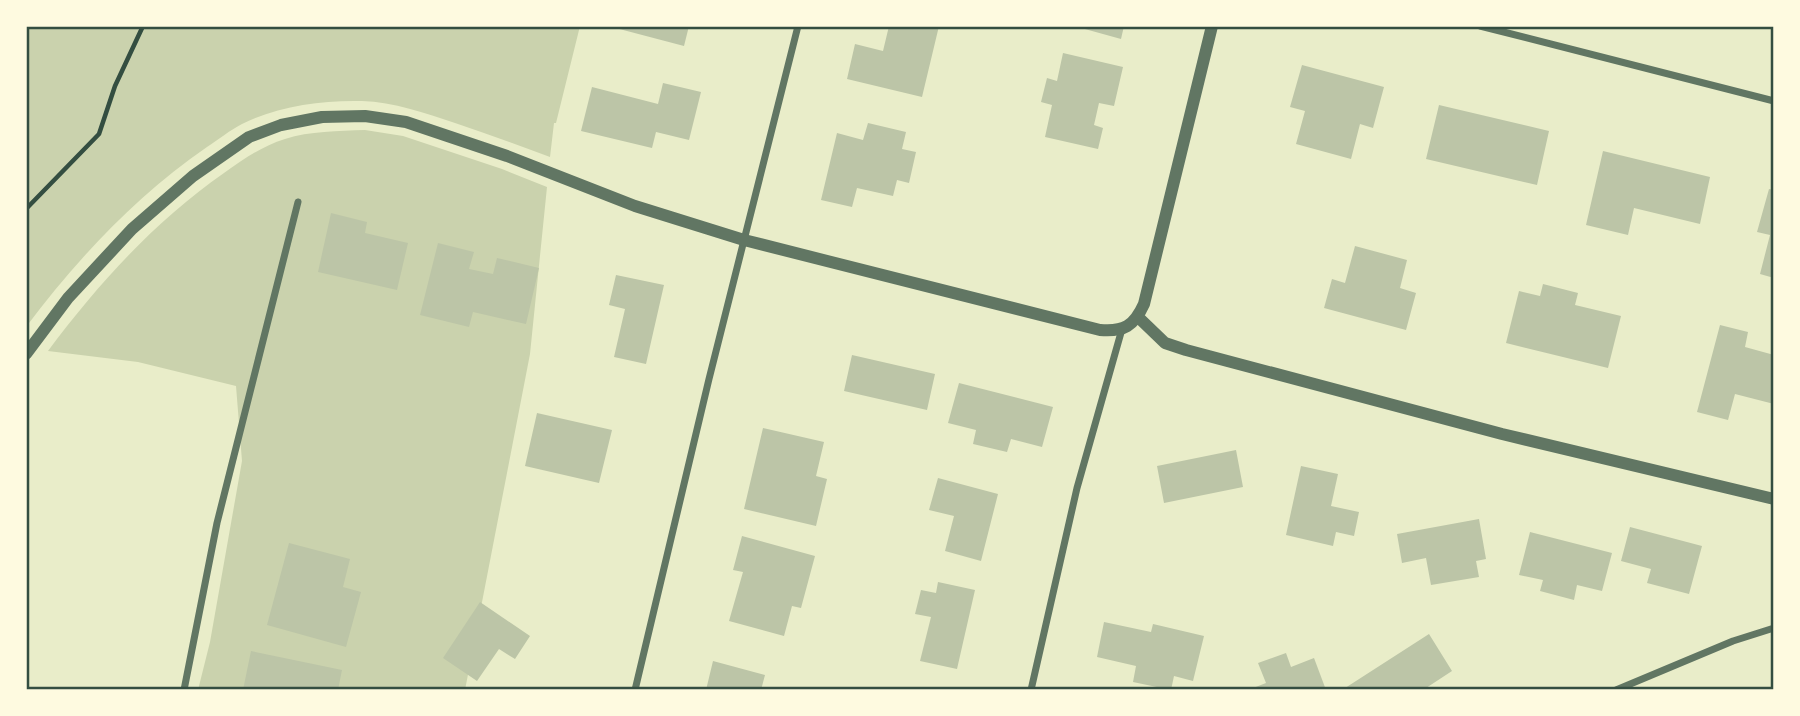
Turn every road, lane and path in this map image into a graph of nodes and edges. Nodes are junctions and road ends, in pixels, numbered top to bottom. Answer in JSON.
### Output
{"nodes":[{"id":1,"x":143,"y":26,"type":"edge"},
{"id":2,"x":798,"y":26,"type":"edge"},
{"id":3,"x":1212,"y":26,"type":"edge"},
{"id":4,"x":1480,"y":26,"type":"edge"},
{"id":5,"x":1774,"y":101,"type":"edge"},
{"id":6,"x":298,"y":202,"type":"dead end"},
{"id":7,"x":26,"y":209,"type":"edge"},
{"id":8,"x":744,"y":240,"type":"junction"},
{"id":9,"x":1138,"y":317,"type":"junction"},
{"id":10,"x":1122,"y":328,"type":"junction"},
{"id":11,"x":26,"y":354,"type":"edge"},
{"id":12,"x":1774,"y":499,"type":"edge"},
{"id":13,"x":1774,"y":628,"type":"edge"},
{"id":14,"x":184,"y":690,"type":"edge"},
{"id":15,"x":635,"y":690,"type":"edge"},
{"id":16,"x":1031,"y":690,"type":"edge"},
{"id":17,"x":1616,"y":690,"type":"edge"}],
"edges":[{"from":1,"to":7,"type":"path"},
{"from":2,"to":8,"type":"street"},
{"from":3,"to":9,"type":"street"},
{"from":4,"to":5,"type":"street"},
{"from":6,"to":14,"type":"street"},
{"from":8,"to":10,"type":"street"},
{"from":8,"to":11,"type":"street"},
{"from":8,"to":15,"type":"street"},
{"from":9,"to":10,"type":"street"},
{"from":9,"to":12,"type":"street"},
{"from":10,"to":16,"type":"street"},
{"from":13,"to":17,"type":"street"}]}
